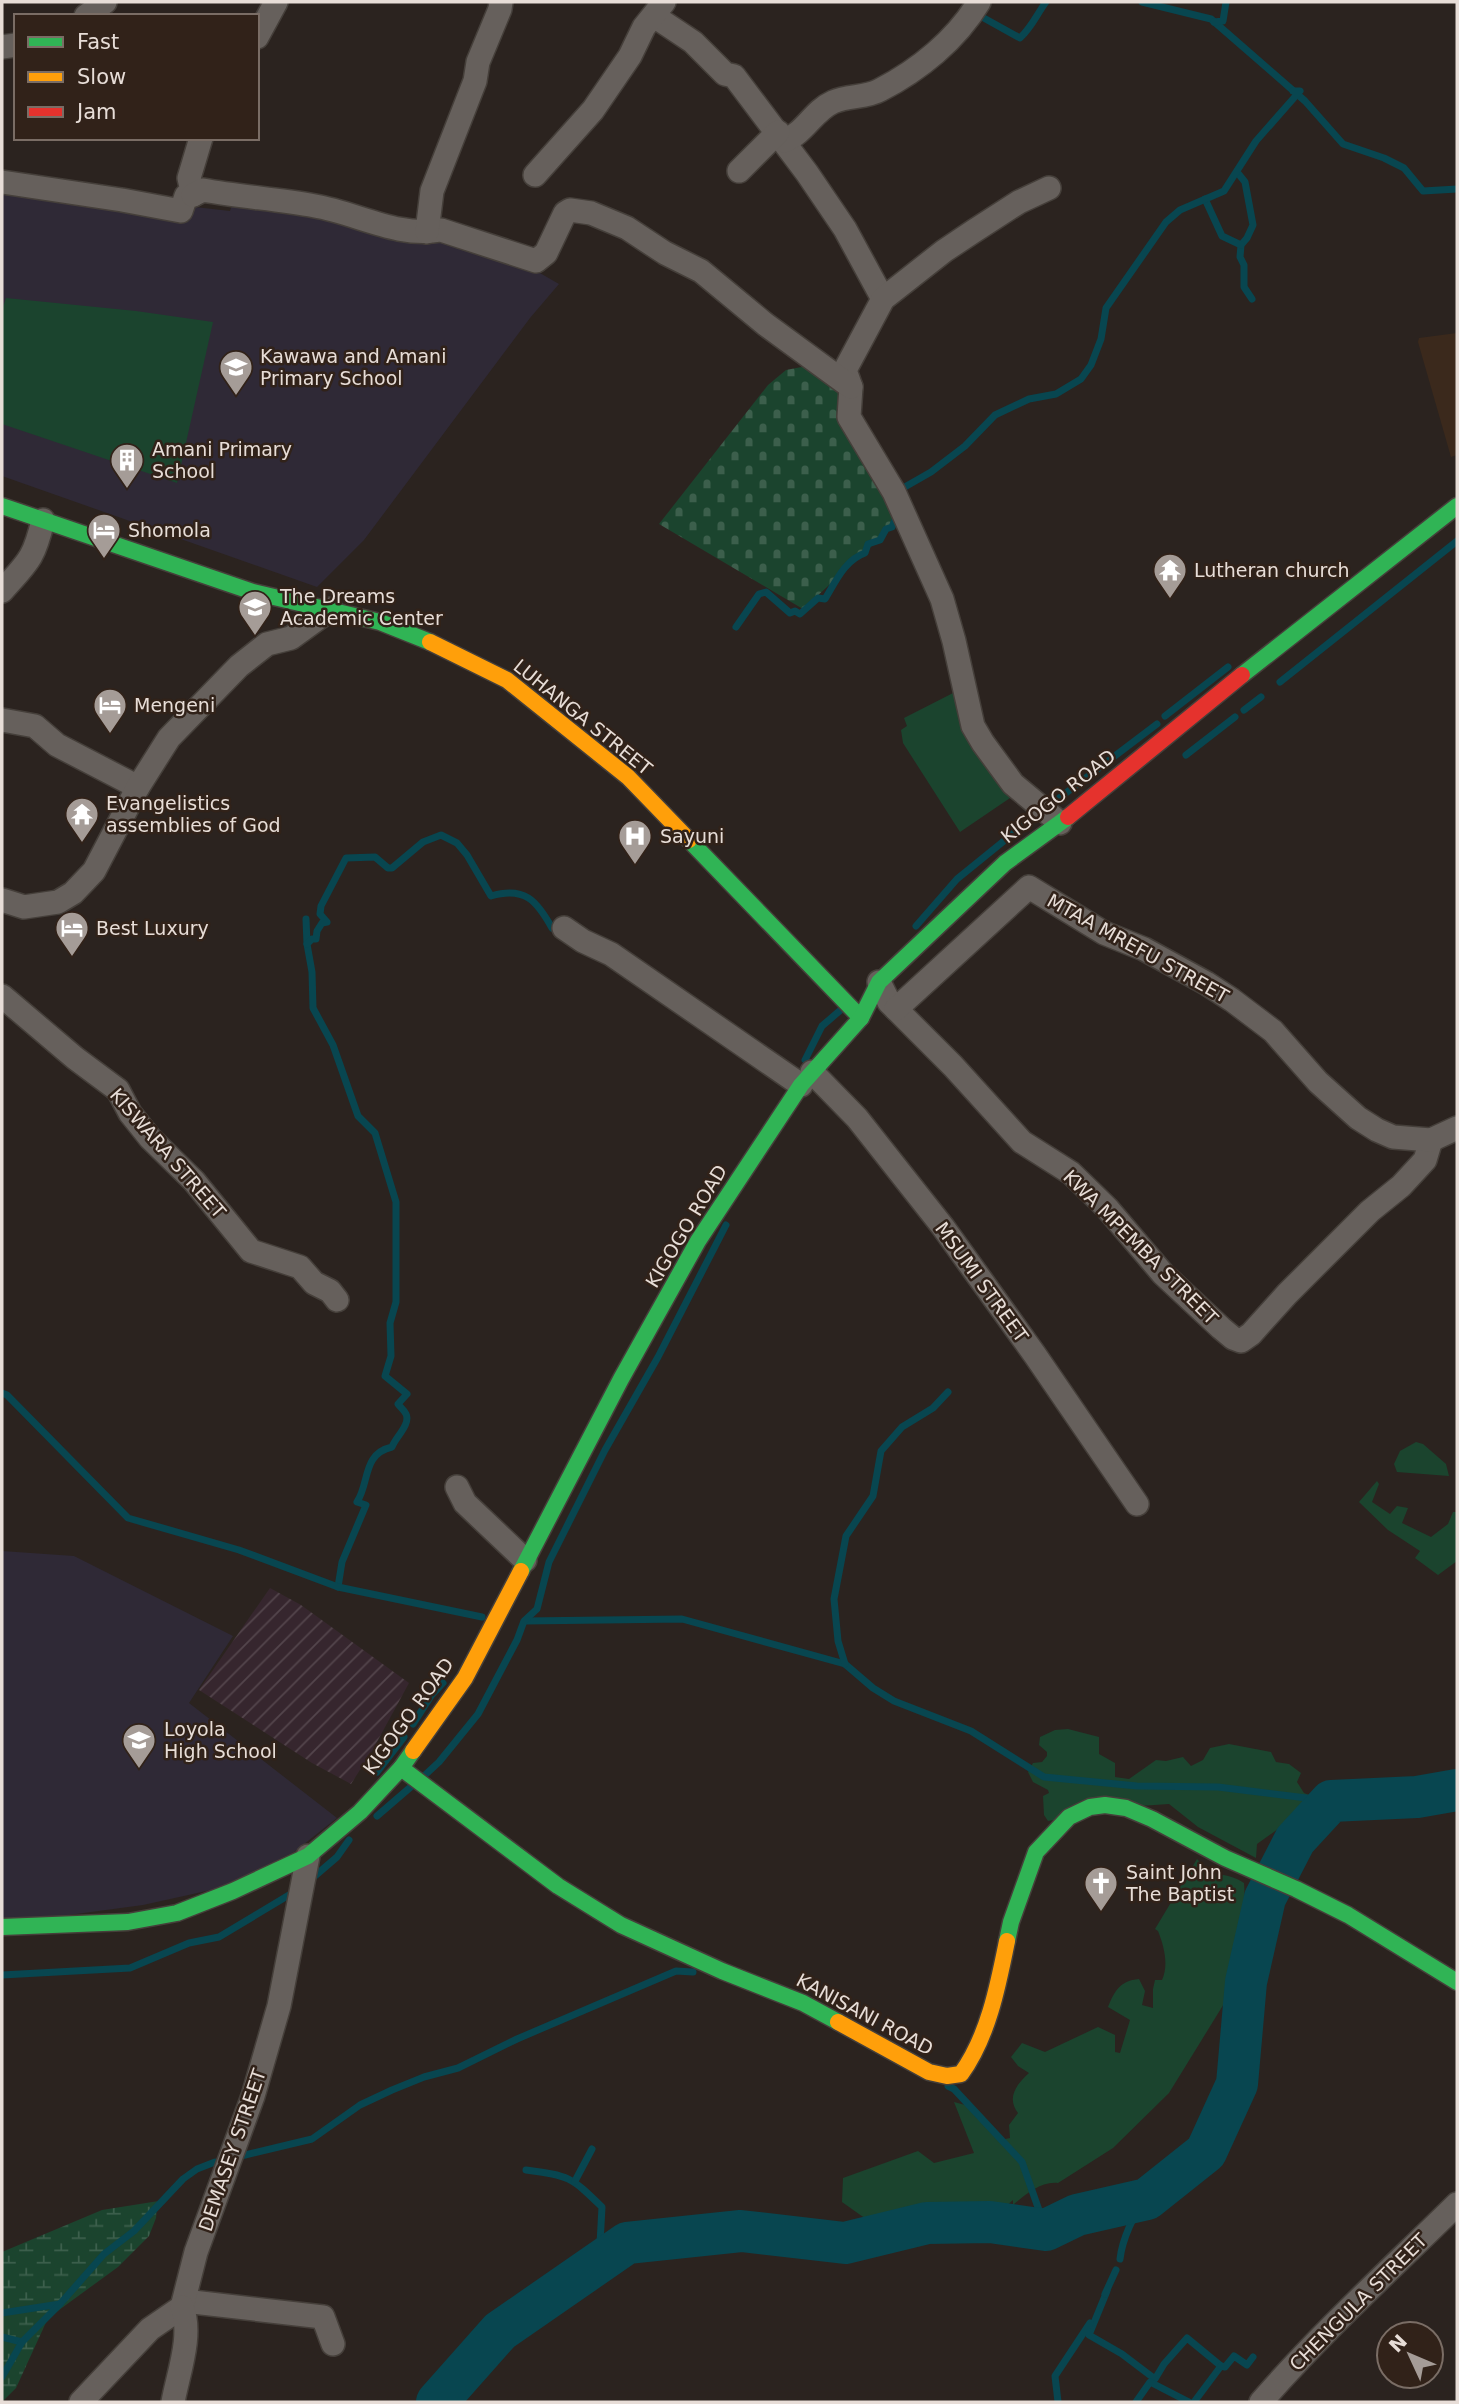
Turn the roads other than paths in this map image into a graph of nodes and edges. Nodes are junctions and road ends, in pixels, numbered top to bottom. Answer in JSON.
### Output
{"nodes":[{"id":1,"x":105,"y":2,"type":"edge"},
{"id":2,"x":276,"y":2,"type":"edge"},
{"id":3,"x":500,"y":2,"type":"edge"},
{"id":4,"x":979,"y":2,"type":"edge"},
{"id":5,"x":659,"y":9,"type":"edge"},
{"id":6,"x":89,"y":14,"type":"edge"},
{"id":7,"x":259,"y":33,"type":"edge"},
{"id":8,"x":781,"y":136,"type":"junction"},
{"id":9,"x":200,"y":140,"type":"edge"},
{"id":10,"x":739,"y":171,"type":"dead end"},
{"id":11,"x":535,"y":175,"type":"dead end"},
{"id":12,"x":2,"y":182,"type":"edge"},
{"id":13,"x":1049,"y":188,"type":"dead end"},
{"id":14,"x":193,"y":195,"type":"junction"},
{"id":15,"x":428,"y":232,"type":"junction"},
{"id":16,"x":883,"y":299,"type":"junction"},
{"id":17,"x":851,"y":387,"type":"junction"},
{"id":18,"x":2,"y":506,"type":"edge"},
{"id":19,"x":1457,"y":506,"type":"edge"},
{"id":20,"x":44,"y":520,"type":"junction"},
{"id":21,"x":2,"y":591,"type":"edge"},
{"id":22,"x":331,"y":608,"type":"junction"},
{"id":23,"x":2,"y":720,"type":"edge"},
{"id":24,"x":138,"y":787,"type":"junction"},
{"id":25,"x":1060,"y":823,"type":"junction"},
{"id":26,"x":1005,"y":863,"type":"junction"},
{"id":27,"x":1029,"y":887,"type":"junction"},
{"id":28,"x":2,"y":900,"type":"edge"},
{"id":29,"x":564,"y":928,"type":"dead end"},
{"id":30,"x":878,"y":982,"type":"junction"},
{"id":31,"x":2,"y":996,"type":"edge"},
{"id":32,"x":897,"y":1009,"type":"junction"},
{"id":33,"x":861,"y":1018,"type":"junction"},
{"id":34,"x":807,"y":1079,"type":"junction"},
{"id":35,"x":1457,"y":1128,"type":"edge"},
{"id":36,"x":1431,"y":1140,"type":"junction"},
{"id":37,"x":337,"y":1300,"type":"dead end"},
{"id":38,"x":457,"y":1487,"type":"dead end"},
{"id":39,"x":1137,"y":1504,"type":"dead end"},
{"id":40,"x":525,"y":1560,"type":"junction"},
{"id":41,"x":401,"y":1768,"type":"junction"},
{"id":42,"x":308,"y":1856,"type":"junction"},
{"id":43,"x":2,"y":1927,"type":"edge"},
{"id":44,"x":1457,"y":1982,"type":"edge"},
{"id":45,"x":1457,"y":2204,"type":"edge"},
{"id":46,"x":183,"y":2304,"type":"junction"},
{"id":47,"x":333,"y":2344,"type":"dead end"},
{"id":48,"x":81,"y":2402,"type":"edge"},
{"id":49,"x":173,"y":2402,"type":"edge"},
{"id":50,"x":1261,"y":2402,"type":"edge"}],
"edges":[{"from":1,"to":6,"type":"street"},
{"from":2,"to":7,"type":"street"},
{"from":3,"to":15,"type":"street"},
{"from":4,"to":8,"type":"street"},
{"from":5,"to":8,"type":"street"},
{"from":5,"to":11,"type":"street"},
{"from":8,"to":10,"type":"street"},
{"from":8,"to":16,"type":"street"},
{"from":9,"to":14,"type":"street"},
{"from":12,"to":14,"type":"street"},
{"from":13,"to":16,"type":"street"},
{"from":14,"to":15,"type":"street"},
{"from":15,"to":17,"type":"street"},
{"from":16,"to":17,"type":"street"},
{"from":17,"to":25,"type":"street"},
{"from":18,"to":20,"type":"street","name":"LUHANGA STREET"},
{"from":19,"to":25,"type":"street","name":"KIGOGO ROAD"},
{"from":20,"to":21,"type":"street"},
{"from":20,"to":22,"type":"street","name":"LUHANGA STREET"},
{"from":22,"to":24,"type":"street"},
{"from":22,"to":33,"type":"street","name":"LUHANGA STREET"},
{"from":23,"to":24,"type":"street"},
{"from":24,"to":28,"type":"street"},
{"from":25,"to":26,"type":"street","name":"KIGOGO ROAD"},
{"from":26,"to":27,"type":"street"},
{"from":26,"to":30,"type":"street","name":"KIGOGO ROAD"},
{"from":27,"to":32,"type":"street","name":"MTAA MREFU STREET"},
{"from":27,"to":36,"type":"street","name":"MTAA MREFU STREET"},
{"from":29,"to":34,"type":"street","name":"MSUMI STREET"},
{"from":30,"to":32,"type":"street","name":"KWA MPEMBA STREET"},
{"from":30,"to":33,"type":"street","name":"KIGOGO ROAD"},
{"from":31,"to":37,"type":"street","name":"KISWARA STREET"},
{"from":32,"to":36,"type":"street","name":"KWA MPEMBA STREET"},
{"from":33,"to":34,"type":"street","name":"KIGOGO ROAD"},
{"from":34,"to":39,"type":"street","name":"MSUMI STREET"},
{"from":34,"to":40,"type":"street","name":"KIGOGO ROAD"},
{"from":35,"to":36,"type":"street","name":"MTAA MREFU STREET"},
{"from":38,"to":40,"type":"street"},
{"from":40,"to":41,"type":"street","name":"KIGOGO ROAD"},
{"from":41,"to":42,"type":"street","name":"KIGOGO ROAD"},
{"from":41,"to":44,"type":"street","name":"KANISANI ROAD"},
{"from":42,"to":43,"type":"street","name":"KIGOGO ROAD"},
{"from":42,"to":46,"type":"street","name":"DEMASEY STREET"},
{"from":45,"to":50,"type":"street","name":"CHENGULA STREET"},
{"from":46,"to":47,"type":"street"},
{"from":46,"to":48,"type":"street"},
{"from":46,"to":49,"type":"street","name":"DEMASEY STREET"}]}
